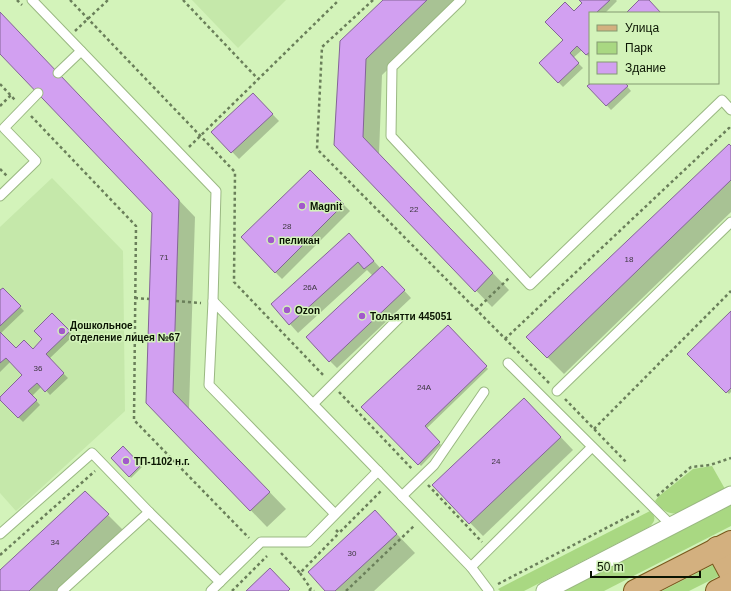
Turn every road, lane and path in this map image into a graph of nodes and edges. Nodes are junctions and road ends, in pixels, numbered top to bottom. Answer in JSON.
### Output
{"nodes":[{"id":1,"x":32,"y":0,"type":"edge"},
{"id":2,"x":70,"y":0,"type":"edge"},
{"id":3,"x":108,"y":0,"type":"edge"},
{"id":4,"x":183,"y":0,"type":"edge"},
{"id":5,"x":339,"y":0,"type":"edge"},
{"id":6,"x":373,"y":0,"type":"edge"},
{"id":7,"x":461,"y":0,"type":"edge"},
{"id":8,"x":88,"y":18,"type":"junction"},
{"id":9,"x":68,"y":37,"type":"junction"},
{"id":10,"x":81,"y":51,"type":"junction"},
{"id":11,"x":58,"y":73,"type":"dead end"},
{"id":12,"x":258,"y":79,"type":"junction"},
{"id":13,"x":0,"y":84,"type":"edge"},
{"id":14,"x":38,"y":93,"type":"dead end"},
{"id":15,"x":11,"y":95,"type":"junction"},
{"id":16,"x":0,"y":106,"type":"edge"},
{"id":17,"x":23,"y":109,"type":"junction"},
{"id":18,"x":731,"y":110,"type":"edge"},
{"id":19,"x":731,"y":130,"type":"edge"},
{"id":20,"x":201,"y":136,"type":"junction"},
{"id":21,"x":182,"y":155,"type":"junction"},
{"id":22,"x":0,"y":196,"type":"edge"},
{"id":23,"x":731,"y":222,"type":"edge"},
{"id":24,"x":513,"y":274,"type":"dead end"},
{"id":25,"x":731,"y":291,"type":"edge"},
{"id":26,"x":135,"y":298,"type":"junction"},
{"id":27,"x":149,"y":299,"type":"dead end"},
{"id":28,"x":176,"y":301,"type":"dead end"},
{"id":29,"x":213,"y":301,"type":"junction"},
{"id":30,"x":201,"y":302,"type":"dead end"},
{"id":31,"x":476,"y":310,"type":"junction"},
{"id":32,"x":399,"y":318,"type":"dead end"},
{"id":33,"x":505,"y":339,"type":"junction"},
{"id":34,"x":508,"y":363,"type":"dead end"},
{"id":35,"x":332,"y":385,"type":"junction"},
{"id":36,"x":557,"y":391,"type":"junction"},
{"id":37,"x":484,"y":392,"type":"dead end"},
{"id":38,"x":313,"y":404,"type":"junction"},
{"id":39,"x":594,"y":429,"type":"junction"},
{"id":40,"x":592,"y":447,"type":"junction"},
{"id":41,"x":731,"y":458,"type":"edge"},
{"id":42,"x":632,"y":467,"type":"dead end"},
{"id":43,"x":97,"y":469,"type":"dead end"},
{"id":44,"x":378,"y":471,"type":"junction"},
{"id":45,"x":421,"y":478,"type":"junction"},
{"id":46,"x":731,"y":495,"type":"edge"},
{"id":47,"x":402,"y":496,"type":"junction"},
{"id":48,"x":651,"y":505,"type":"junction"},
{"id":49,"x":149,"y":512,"type":"junction"},
{"id":50,"x":335,"y":514,"type":"junction"},
{"id":51,"x":417,"y":523,"type":"dead end"},
{"id":52,"x":671,"y":525,"type":"junction"},
{"id":53,"x":339,"y":532,"type":"dead end"},
{"id":54,"x":0,"y":534,"type":"edge"},
{"id":55,"x":724,"y":545,"type":"edge"},
{"id":56,"x":256,"y":546,"type":"junction"},
{"id":57,"x":489,"y":549,"type":"junction"},
{"id":58,"x":271,"y":552,"type":"dead end"},
{"id":59,"x":281,"y":553,"type":"dead end"},
{"id":60,"x":0,"y":555,"type":"edge"},
{"id":61,"x":471,"y":567,"type":"junction"},
{"id":62,"x":300,"y":573,"type":"junction"},
{"id":63,"x":731,"y":574,"type":"edge"},
{"id":64,"x":220,"y":582,"type":"junction"},
{"id":65,"x":731,"y":584,"type":"edge"},
{"id":66,"x":311,"y":590,"type":"edge"},
{"id":67,"x":488,"y":590,"type":"edge"},
{"id":68,"x":62,"y":591,"type":"edge"},
{"id":69,"x":210,"y":591,"type":"edge"},
{"id":70,"x":232,"y":591,"type":"edge"},
{"id":71,"x":346,"y":591,"type":"edge"},
{"id":72,"x":545,"y":591,"type":"edge"},
{"id":73,"x":635,"y":591,"type":"edge"},
{"id":74,"x":717,"y":591,"type":"edge"}],
"edges":[{"from":1,"to":9,"type":"lane"},
{"from":2,"to":8,"type":"path"},
{"from":3,"to":8,"type":"path"},
{"from":4,"to":12,"type":"path"},
{"from":5,"to":12,"type":"path"},
{"from":6,"to":31,"type":"path"},
{"from":7,"to":18,"type":"lane"},
{"from":8,"to":9,"type":"path"},
{"from":8,"to":20,"type":"path"},
{"from":9,"to":10,"type":"lane"},
{"from":10,"to":11,"type":"lane"},
{"from":10,"to":21,"type":"lane"},
{"from":12,"to":20,"type":"path"},
{"from":13,"to":15,"type":"path"},
{"from":14,"to":17,"type":"lane"},
{"from":15,"to":16,"type":"path"},
{"from":15,"to":17,"type":"path"},
{"from":17,"to":22,"type":"lane"},
{"from":17,"to":26,"type":"path"},
{"from":19,"to":33,"type":"path"},
{"from":20,"to":21,"type":"path"},
{"from":20,"to":35,"type":"path"},
{"from":21,"to":29,"type":"lane"},
{"from":23,"to":36,"type":"lane"},
{"from":24,"to":31,"type":"path"},
{"from":25,"to":39,"type":"path"},
{"from":26,"to":27,"type":"path"},
{"from":26,"to":56,"type":"path"},
{"from":28,"to":30,"type":"path"},
{"from":29,"to":38,"type":"lane"},
{"from":29,"to":50,"type":"lane"},
{"from":31,"to":33,"type":"path"},
{"from":32,"to":35,"type":"lane"},
{"from":33,"to":36,"type":"path"},
{"from":34,"to":40,"type":"lane"},
{"from":35,"to":38,"type":"lane"},
{"from":35,"to":45,"type":"path"},
{"from":36,"to":39,"type":"path"},
{"from":37,"to":45,"type":"lane"},
{"from":38,"to":44,"type":"lane"},
{"from":39,"to":42,"type":"path"},
{"from":40,"to":48,"type":"lane"},
{"from":40,"to":57,"type":"lane"},
{"from":41,"to":48,"type":"path"},
{"from":43,"to":60,"type":"path"},
{"from":44,"to":47,"type":"lane"},
{"from":44,"to":50,"type":"lane"},
{"from":45,"to":47,"type":"lane"},
{"from":45,"to":57,"type":"path"},
{"from":46,"to":52,"type":"street"},
{"from":47,"to":61,"type":"lane"},
{"from":48,"to":52,"type":"lane"},
{"from":48,"to":67,"type":"path"},
{"from":49,"to":54,"type":"lane"},
{"from":49,"to":64,"type":"lane"},
{"from":49,"to":68,"type":"lane"},
{"from":50,"to":56,"type":"lane"},
{"from":51,"to":71,"type":"path"},
{"from":52,"to":72,"type":"street"},
{"from":53,"to":62,"type":"path"},
{"from":55,"to":63,"type":"main road"},
{"from":55,"to":73,"type":"main road"},
{"from":56,"to":64,"type":"lane"},
{"from":57,"to":61,"type":"lane"},
{"from":58,"to":70,"type":"path"},
{"from":59,"to":62,"type":"path"},
{"from":61,"to":67,"type":"lane"},
{"from":62,"to":66,"type":"path"},
{"from":64,"to":69,"type":"lane"},
{"from":65,"to":74,"type":"main road"}]}
